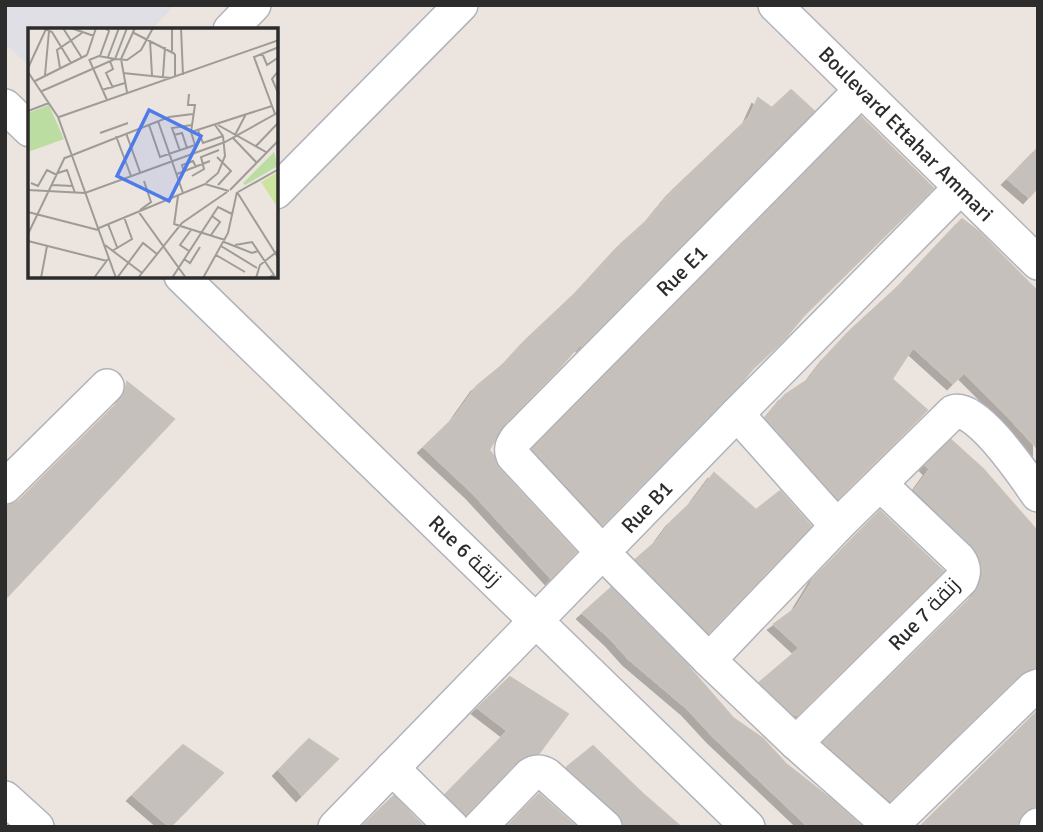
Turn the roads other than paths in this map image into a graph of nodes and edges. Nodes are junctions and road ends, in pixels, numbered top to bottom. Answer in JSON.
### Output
{"nodes":[{"id":1,"x":254,"y":5,"type":"edge"},
{"id":2,"x":461,"y":5,"type":"edge"},
{"id":3,"x":775,"y":5,"type":"edge"},
{"id":4,"x":232,"y":28,"type":"edge"},
{"id":5,"x":861,"y":90,"type":"junction"},
{"id":6,"x":5,"y":106,"type":"edge"},
{"id":7,"x":28,"y":128,"type":"edge"},
{"id":8,"x":960,"y":188,"type":"junction"},
{"id":9,"x":278,"y":190,"type":"edge"},
{"id":10,"x":1038,"y":263,"type":"edge"},
{"id":11,"x":187,"y":278,"type":"edge"},
{"id":12,"x":107,"y":386,"type":"dead end"},
{"id":13,"x":737,"y":414,"type":"junction"},
{"id":14,"x":880,"y":484,"type":"junction"},
{"id":15,"x":5,"y":486,"type":"edge"},
{"id":16,"x":1038,"y":495,"type":"edge"},
{"id":17,"x":837,"y":526,"type":"junction"},
{"id":18,"x":603,"y":553,"type":"junction"},
{"id":19,"x":537,"y":621,"type":"junction"},
{"id":20,"x":709,"y":660,"type":"junction"},
{"id":21,"x":1036,"y":689,"type":"edge"},
{"id":22,"x":796,"y":743,"type":"junction"},
{"id":23,"x":392,"y":768,"type":"junction"},
{"id":24,"x":5,"y":798,"type":"edge"},
{"id":25,"x":37,"y":827,"type":"edge"},
{"id":26,"x":335,"y":827,"type":"edge"},
{"id":27,"x":452,"y":827,"type":"edge"},
{"id":28,"x":480,"y":827,"type":"edge"},
{"id":29,"x":605,"y":827,"type":"edge"},
{"id":30,"x":748,"y":827,"type":"edge"}],
"edges":[{"from":1,"to":4,"type":"street"},
{"from":2,"to":9,"type":"street"},
{"from":3,"to":5,"type":"street","name":"Boulevard Ettahar Ammari"},
{"from":5,"to":8,"type":"street","name":"Boulevard Ettahar Ammari"},
{"from":5,"to":18,"type":"street","name":"Rue E1"},
{"from":6,"to":7,"type":"street"},
{"from":8,"to":10,"type":"street","name":"Boulevard Ettahar Ammari"},
{"from":8,"to":13,"type":"street","name":"Rue B1"},
{"from":11,"to":19,"type":"street","name":"Rue 6 زنقة"},
{"from":12,"to":15,"type":"street"},
{"from":13,"to":17,"type":"street"},
{"from":13,"to":18,"type":"street","name":"Rue B1"},
{"from":14,"to":16,"type":"street"},
{"from":14,"to":17,"type":"street"},
{"from":14,"to":22,"type":"street","name":"Rue 7 زنقة"},
{"from":17,"to":20,"type":"street"},
{"from":18,"to":19,"type":"street","name":"Rue B1"},
{"from":18,"to":20,"type":"street"},
{"from":19,"to":23,"type":"street","name":"Rue B1"},
{"from":19,"to":30,"type":"street","name":"Rue 6 زنقة"},
{"from":20,"to":22,"type":"street"},
{"from":21,"to":22,"type":"street"},
{"from":23,"to":26,"type":"street","name":"Rue B1"},
{"from":23,"to":27,"type":"street"},
{"from":24,"to":25,"type":"street"},
{"from":28,"to":29,"type":"street"}]}
